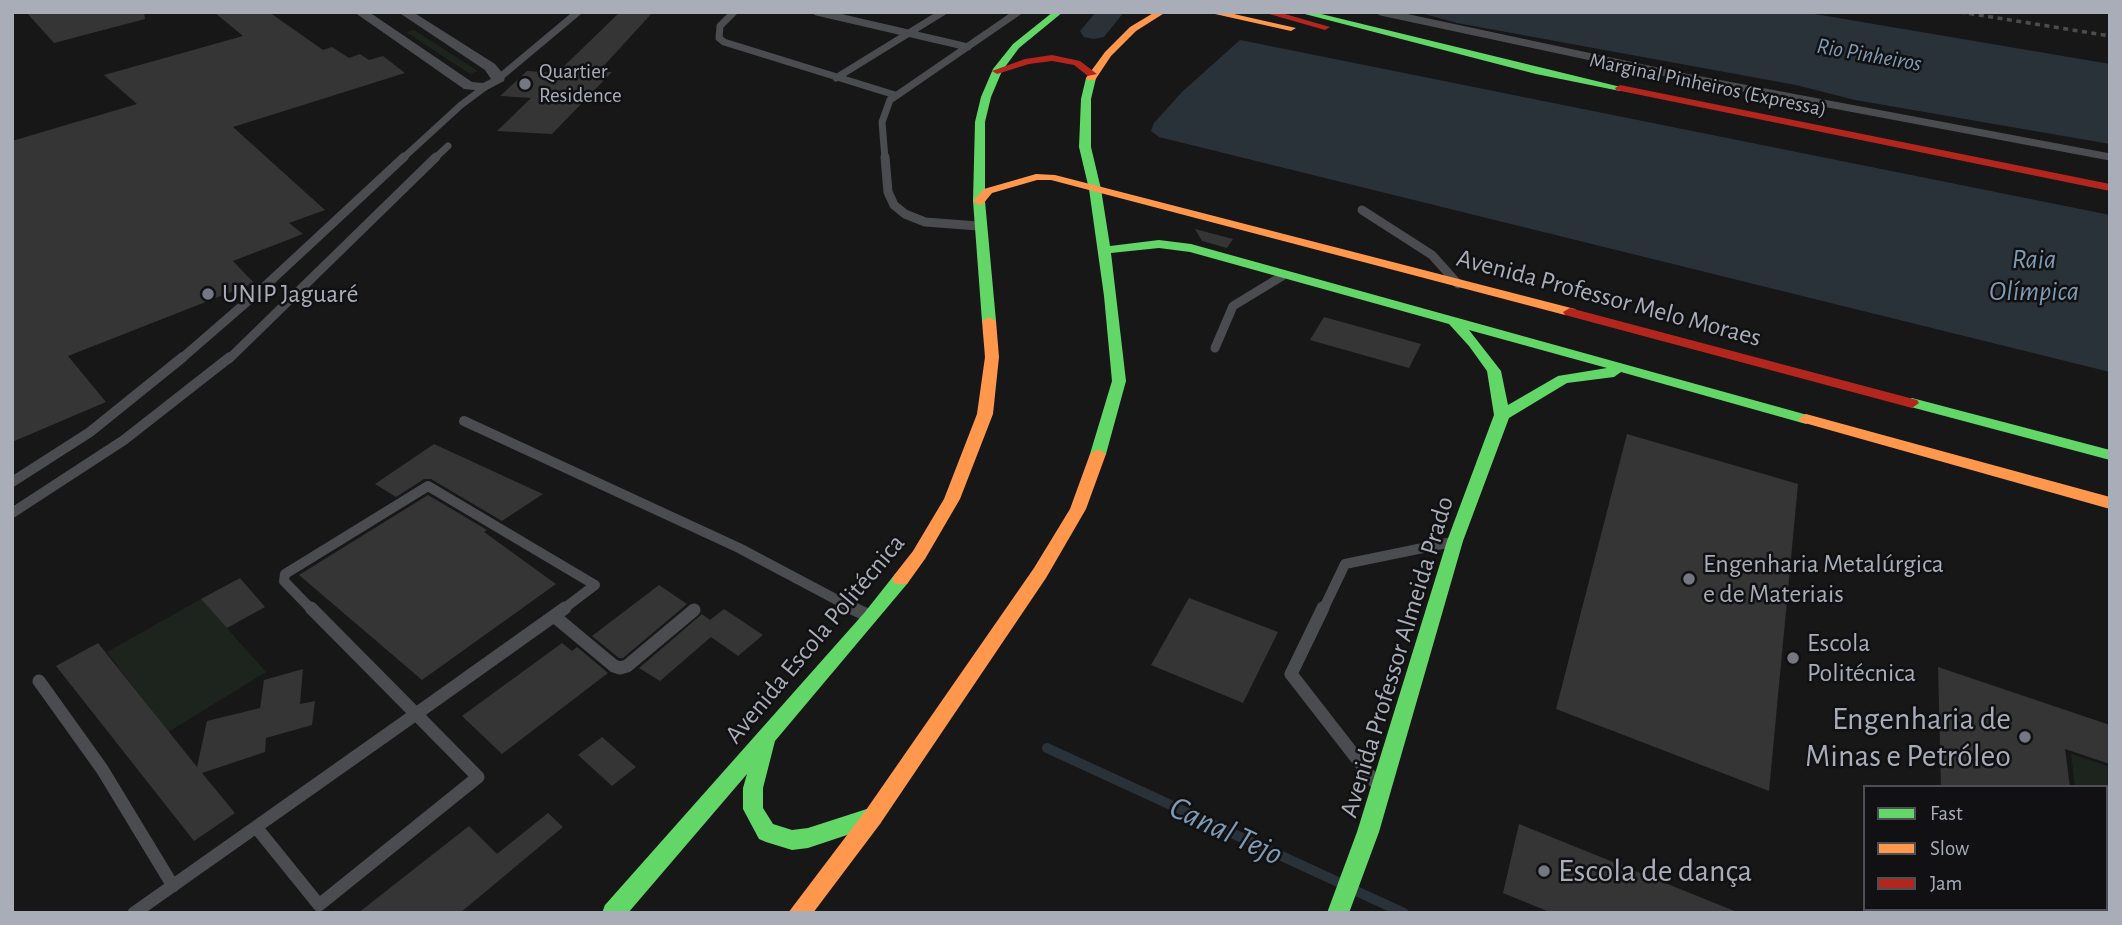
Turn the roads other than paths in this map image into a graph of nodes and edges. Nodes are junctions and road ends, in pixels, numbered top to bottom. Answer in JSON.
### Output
{"nodes":[{"id":1,"x":360,"y":12,"type":"edge"},
{"id":2,"x":578,"y":12,"type":"edge"},
{"id":3,"x":734,"y":12,"type":"edge"},
{"id":4,"x":817,"y":12,"type":"edge"},
{"id":5,"x":943,"y":12,"type":"edge"},
{"id":6,"x":1018,"y":12,"type":"edge"},
{"id":7,"x":1059,"y":12,"type":"edge"},
{"id":8,"x":1162,"y":12,"type":"edge"},
{"id":9,"x":1210,"y":12,"type":"edge"},
{"id":10,"x":1266,"y":12,"type":"edge"},
{"id":11,"x":1301,"y":12,"type":"edge"},
{"id":12,"x":1381,"y":12,"type":"edge"},
{"id":13,"x":408,"y":15,"type":"edge"},
{"id":14,"x":382,"y":27,"type":"junction"},
{"id":15,"x":906,"y":33,"type":"junction"},
{"id":16,"x":1398,"y":46,"type":"junction"},
{"id":17,"x":968,"y":47,"type":"junction"},
{"id":18,"x":998,"y":71,"type":"junction"},
{"id":19,"x":1536,"y":71,"type":"junction"},
{"id":20,"x":1092,"y":74,"type":"junction"},
{"id":21,"x":499,"y":78,"type":"junction"},
{"id":22,"x":836,"y":78,"type":"junction"},
{"id":23,"x":485,"y":87,"type":"junction"},
{"id":24,"x":905,"y":91,"type":"junction"},
{"id":25,"x":895,"y":95,"type":"junction"},
{"id":26,"x":890,"y":104,"type":"junction"},
{"id":27,"x":448,"y":146,"type":"dead end"},
{"id":28,"x":2110,"y":157,"type":"edge"},
{"id":29,"x":2110,"y":188,"type":"edge"},
{"id":30,"x":1095,"y":189,"type":"junction"},
{"id":31,"x":979,"y":201,"type":"junction"},
{"id":32,"x":1362,"y":210,"type":"dead end"},
{"id":33,"x":981,"y":227,"type":"junction"},
{"id":34,"x":1104,"y":250,"type":"junction"},
{"id":35,"x":1333,"y":250,"type":"junction"},
{"id":36,"x":1284,"y":275,"type":"junction"},
{"id":37,"x":1458,"y":284,"type":"junction"},
{"id":38,"x":1320,"y":285,"type":"junction"},
{"id":39,"x":1454,"y":322,"type":"junction"},
{"id":40,"x":1215,"y":348,"type":"dead end"},
{"id":41,"x":1626,"y":370,"type":"junction"},
{"id":42,"x":1502,"y":415,"type":"junction"},
{"id":43,"x":464,"y":421,"type":"dead end"},
{"id":44,"x":2110,"y":455,"type":"edge"},
{"id":45,"x":12,"y":482,"type":"edge"},
{"id":46,"x":2110,"y":503,"type":"edge"},
{"id":47,"x":12,"y":513,"type":"edge"},
{"id":48,"x":1455,"y":541,"type":"junction"},
{"id":49,"x":694,"y":610,"type":"dead end"},
{"id":50,"x":554,"y":616,"type":"junction"},
{"id":51,"x":871,"y":617,"type":"junction"},
{"id":52,"x":39,"y":681,"type":"dead end"},
{"id":53,"x":416,"y":714,"type":"junction"},
{"id":54,"x":768,"y":737,"type":"junction"},
{"id":55,"x":1380,"y":788,"type":"junction"},
{"id":56,"x":873,"y":817,"type":"junction"},
{"id":57,"x":256,"y":827,"type":"junction"},
{"id":58,"x":173,"y":886,"type":"junction"},
{"id":59,"x":134,"y":913,"type":"edge"},
{"id":60,"x":612,"y":913,"type":"edge"},
{"id":61,"x":799,"y":913,"type":"edge"},
{"id":62,"x":1338,"y":913,"type":"edge"}],
"edges":[{"from":1,"to":14,"type":"street"},
{"from":2,"to":21,"type":"lane"},
{"from":3,"to":22,"type":"lane"},
{"from":4,"to":15,"type":"lane"},
{"from":5,"to":15,"type":"lane"},
{"from":6,"to":17,"type":"lane"},
{"from":7,"to":18,"type":"main road","name":"Avenida Escola Politécnica"},
{"from":8,"to":20,"type":"main road"},
{"from":9,"to":16,"type":"main road"},
{"from":10,"to":16,"type":"main road"},
{"from":11,"to":19,"type":"main road","name":"Marginal Pinheiros (Expressa)"},
{"from":12,"to":28,"type":"lane"},
{"from":13,"to":14,"type":"street"},
{"from":13,"to":21,"type":"street"},
{"from":14,"to":23,"type":"street"},
{"from":15,"to":17,"type":"lane"},
{"from":15,"to":22,"type":"lane"},
{"from":16,"to":19,"type":"main road"},
{"from":17,"to":24,"type":"lane"},
{"from":18,"to":20,"type":"main road"},
{"from":18,"to":31,"type":"main road","name":"Avenida Escola Politécnica"},
{"from":19,"to":29,"type":"main road","name":"Marginal Pinheiros (Expressa)"},
{"from":20,"to":30,"type":"main road"},
{"from":21,"to":23,"type":"street"},
{"from":22,"to":25,"type":"lane"},
{"from":23,"to":45,"type":"lane"},
{"from":24,"to":25,"type":"lane"},
{"from":24,"to":26,"type":"lane"},
{"from":25,"to":26,"type":"lane"},
{"from":26,"to":33,"type":"lane"},
{"from":27,"to":47,"type":"lane"},
{"from":30,"to":31,"type":"main road","name":"Avenida Professor Melo Moraes"},
{"from":30,"to":34,"type":"main road"},
{"from":30,"to":35,"type":"main road","name":"Avenida Professor Melo Moraes"},
{"from":31,"to":33,"type":"main road","name":"Avenida Escola Politécnica"},
{"from":32,"to":37,"type":"lane"},
{"from":33,"to":51,"type":"main road","name":"Avenida Escola Politécnica"},
{"from":34,"to":36,"type":"main road"},
{"from":34,"to":56,"type":"main road"},
{"from":35,"to":37,"type":"main road","name":"Avenida Professor Melo Moraes"},
{"from":35,"to":38,"type":"main road"},
{"from":36,"to":38,"type":"main road"},
{"from":36,"to":40,"type":"lane"},
{"from":37,"to":44,"type":"main road","name":"Avenida Professor Melo Moraes"},
{"from":38,"to":39,"type":"main road"},
{"from":39,"to":41,"type":"main road"},
{"from":39,"to":42,"type":"main road","name":"Avenida Professor Almeida Prado"},
{"from":41,"to":42,"type":"main road"},
{"from":41,"to":46,"type":"main road"},
{"from":42,"to":48,"type":"main road","name":"Avenida Professor Almeida Prado"},
{"from":43,"to":51,"type":"lane"},
{"from":48,"to":55,"type":"main road","name":"Avenida Professor Almeida Prado"},
{"from":48,"to":55,"type":"lane"},
{"from":49,"to":50,"type":"lane"},
{"from":50,"to":53,"type":"lane"},
{"from":50,"to":53,"type":"lane"},
{"from":51,"to":54,"type":"main road","name":"Avenida Escola Politécnica"},
{"from":52,"to":58,"type":"lane"},
{"from":53,"to":57,"type":"lane"},
{"from":53,"to":57,"type":"lane"},
{"from":54,"to":56,"type":"main road"},
{"from":54,"to":60,"type":"main road","name":"Avenida Escola Politécnica"},
{"from":55,"to":62,"type":"main road","name":"Avenida Professor Almeida Prado"},
{"from":56,"to":61,"type":"main road"},
{"from":57,"to":58,"type":"lane"},
{"from":58,"to":59,"type":"lane"}]}
